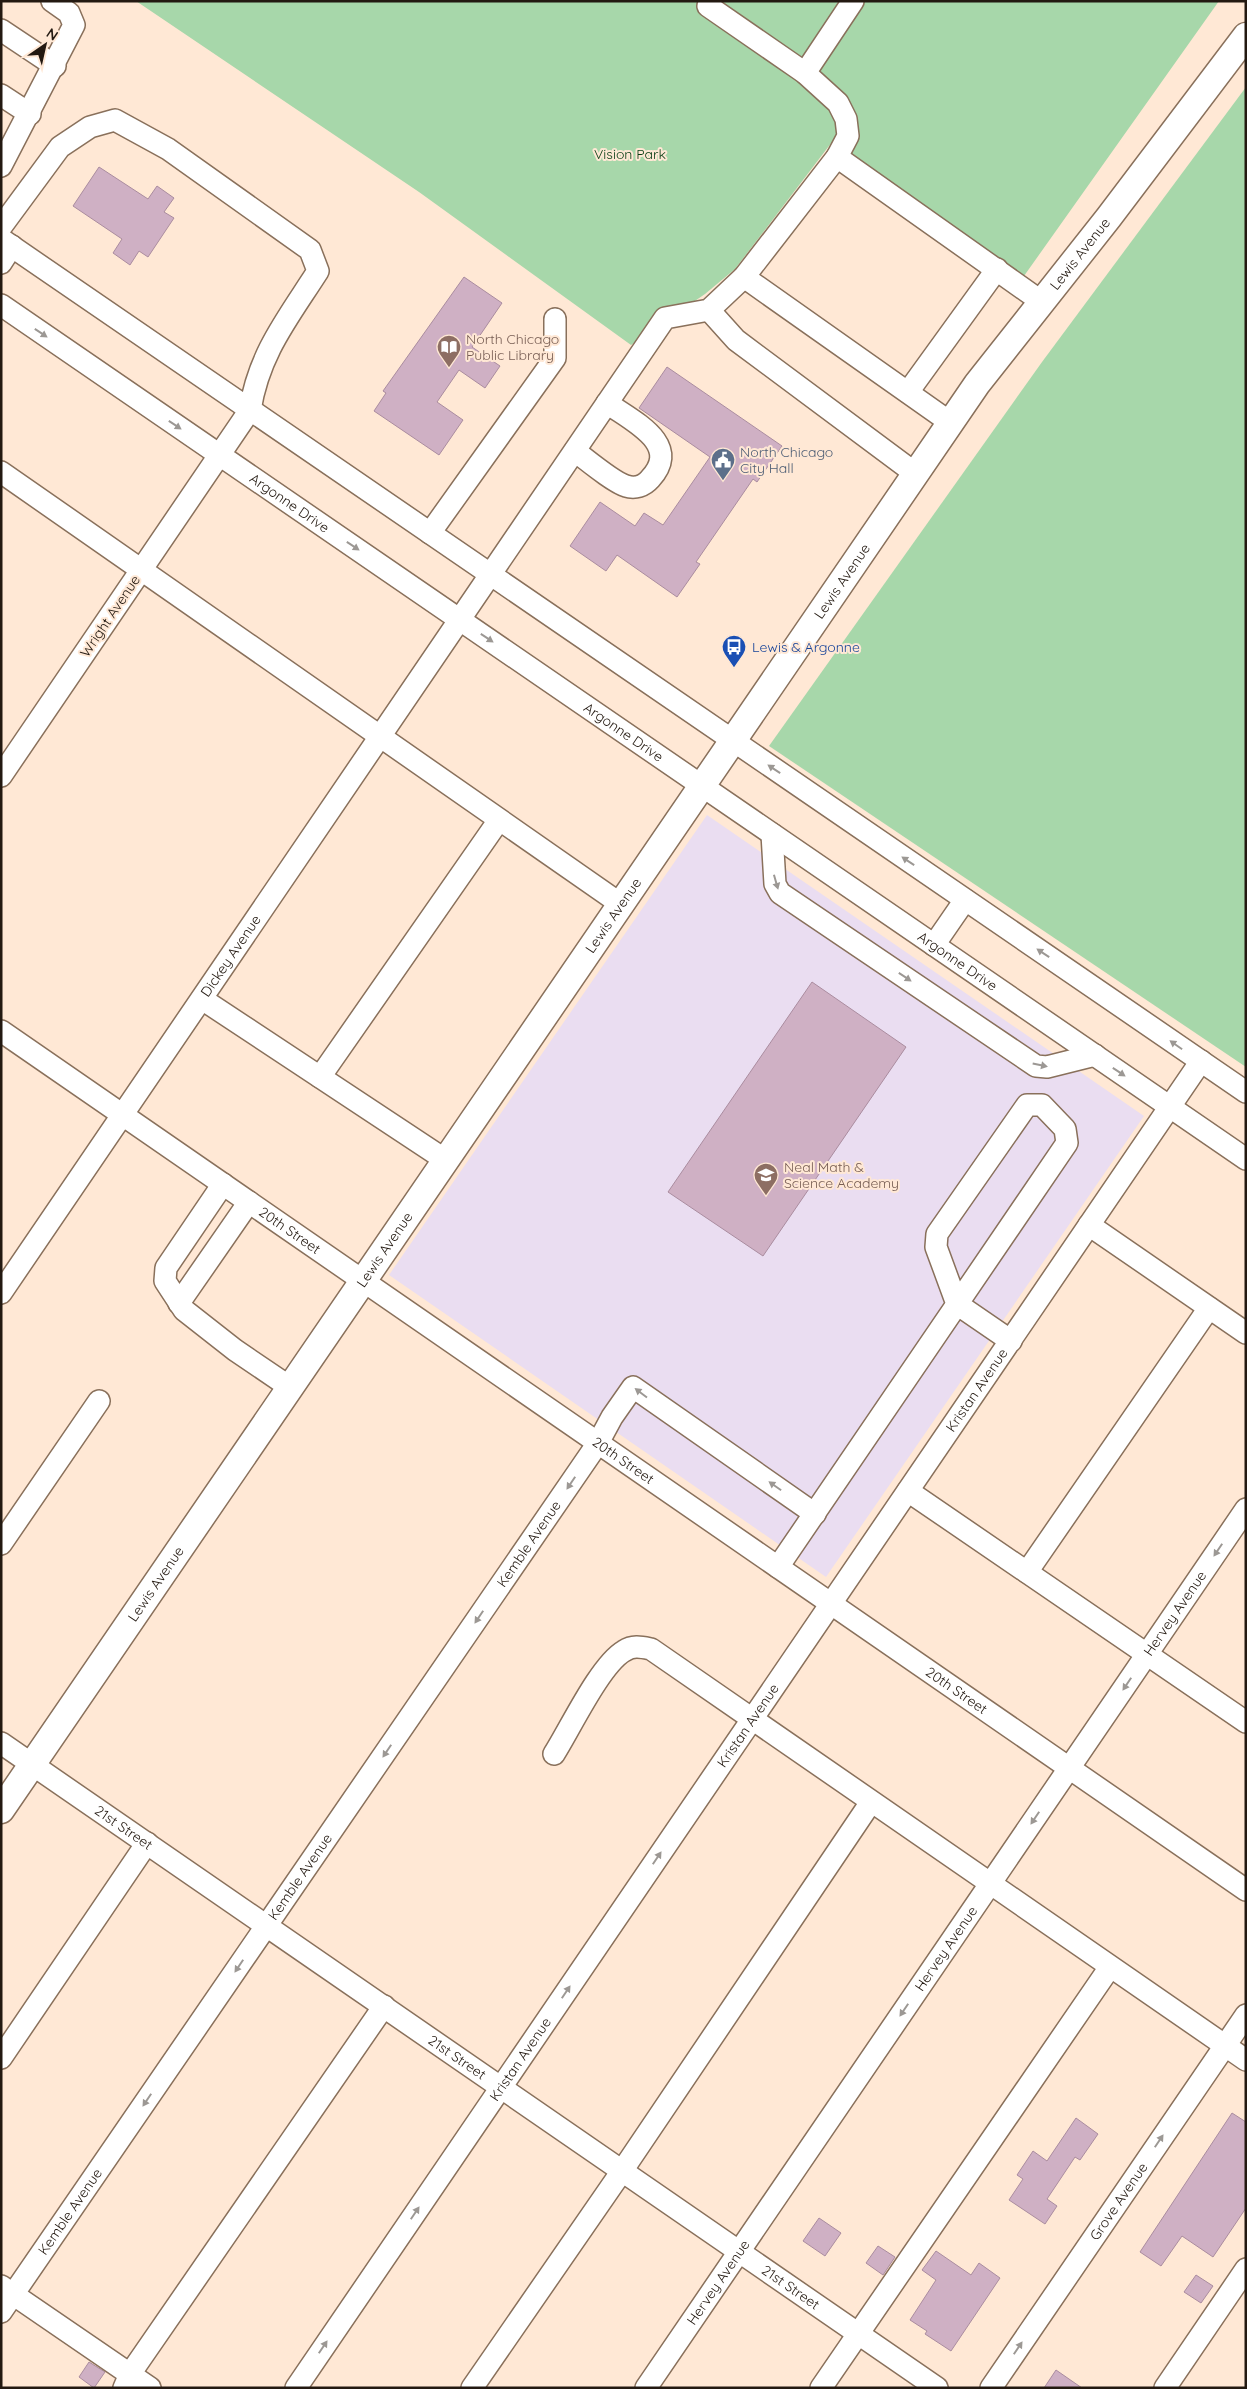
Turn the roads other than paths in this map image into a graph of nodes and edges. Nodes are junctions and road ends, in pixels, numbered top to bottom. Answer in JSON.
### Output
{"nodes":[{"id":1,"x":52,"y":1,"type":"edge"},
{"id":2,"x":711,"y":1,"type":"edge"},
{"id":3,"x":853,"y":1,"type":"edge"},
{"id":4,"x":1,"y":30,"type":"edge"},
{"id":5,"x":1246,"y":36,"type":"edge"},
{"id":6,"x":55,"y":66,"type":"junction"},
{"id":7,"x":805,"y":73,"type":"junction"},
{"id":8,"x":1,"y":95,"type":"edge"},
{"id":9,"x":30,"y":114,"type":"junction"},
{"id":10,"x":837,"y":157,"type":"junction"},
{"id":11,"x":2,"y":164,"type":"edge"},
{"id":12,"x":1,"y":227,"type":"edge"},
{"id":13,"x":5,"y":249,"type":"edge"},
{"id":14,"x":997,"y":269,"type":"junction"},
{"id":15,"x":744,"y":277,"type":"junction"},
{"id":16,"x":1042,"y":302,"type":"junction"},
{"id":17,"x":1,"y":305,"type":"edge"},
{"id":18,"x":709,"y":310,"type":"junction"},
{"id":19,"x":554,"y":319,"type":"dead end"},
{"id":20,"x":908,"y":392,"type":"junction"},
{"id":21,"x":607,"y":403,"type":"junction"},
{"id":22,"x":250,"y":410,"type":"junction"},
{"id":23,"x":951,"y":423,"type":"junction"},
{"id":24,"x":575,"y":451,"type":"junction"},
{"id":25,"x":220,"y":455,"type":"junction"},
{"id":26,"x":1,"y":472,"type":"edge"},
{"id":27,"x":916,"y":474,"type":"junction"},
{"id":28,"x":430,"y":534,"type":"junction"},
{"id":29,"x":142,"y":570,"type":"junction"},
{"id":30,"x":491,"y":575,"type":"junction"},
{"id":31,"x":460,"y":620,"type":"junction"},
{"id":32,"x":381,"y":737,"type":"junction"},
{"id":33,"x":734,"y":742,"type":"junction"},
{"id":34,"x":1,"y":776,"type":"edge"},
{"id":35,"x":703,"y":787,"type":"junction"},
{"id":36,"x":500,"y":820,"type":"junction"},
{"id":37,"x":772,"y":834,"type":"junction"},
{"id":38,"x":965,"y":900,"type":"junction"},
{"id":39,"x":622,"y":905,"type":"junction"},
{"id":40,"x":934,"y":945,"type":"junction"},
{"id":41,"x":202,"y":999,"type":"junction"},
{"id":42,"x":1,"y":1031,"type":"edge"},
{"id":43,"x":1094,"y":1055,"type":"junction"},
{"id":44,"x":1201,"y":1062,"type":"junction"},
{"id":45,"x":320,"y":1077,"type":"junction"},
{"id":46,"x":1246,"y":1092,"type":"edge"},
{"id":47,"x":1170,"y":1107,"type":"junction"},
{"id":48,"x":123,"y":1115,"type":"junction"},
{"id":49,"x":1246,"y":1159,"type":"edge"},
{"id":50,"x":447,"y":1161,"type":"junction"},
{"id":51,"x":223,"y":1184,"type":"junction"},
{"id":52,"x":249,"y":1202,"type":"junction"},
{"id":53,"x":1089,"y":1225,"type":"junction"},
{"id":54,"x":364,"y":1282,"type":"junction"},
{"id":55,"x":1,"y":1293,"type":"edge"},
{"id":56,"x":179,"y":1303,"type":"junction"},
{"id":57,"x":958,"y":1304,"type":"junction"},
{"id":58,"x":1209,"y":1308,"type":"junction"},
{"id":59,"x":1246,"y":1333,"type":"edge"},
{"id":60,"x":1010,"y":1341,"type":"junction"},
{"id":61,"x":291,"y":1388,"type":"junction"},
{"id":62,"x":99,"y":1401,"type":"dead end"},
{"id":63,"x":598,"y":1443,"type":"junction"},
{"id":64,"x":908,"y":1491,"type":"junction"},
{"id":65,"x":1246,"y":1509,"type":"edge"},
{"id":66,"x":815,"y":1514,"type":"junction"},
{"id":67,"x":1,"y":1544,"type":"edge"},
{"id":68,"x":778,"y":1567,"type":"junction"},
{"id":69,"x":1027,"y":1572,"type":"junction"},
{"id":70,"x":831,"y":1604,"type":"junction"},
{"id":71,"x":1147,"y":1654,"type":"junction"},
{"id":72,"x":752,"y":1720,"type":"junction"},
{"id":73,"x":1246,"y":1722,"type":"edge"},
{"id":74,"x":1,"y":1743,"type":"edge"},
{"id":75,"x":554,"y":1754,"type":"dead end"},
{"id":76,"x":33,"y":1764,"type":"junction"},
{"id":77,"x":1070,"y":1768,"type":"junction"},
{"id":78,"x":871,"y":1802,"type":"junction"},
{"id":79,"x":1,"y":1810,"type":"edge"},
{"id":80,"x":147,"y":1843,"type":"junction"},
{"id":81,"x":990,"y":1884,"type":"junction"},
{"id":82,"x":1246,"y":1890,"type":"edge"},
{"id":83,"x":267,"y":1926,"type":"junction"},
{"id":84,"x":1110,"y":1967,"type":"junction"},
{"id":85,"x":384,"y":2006,"type":"junction"},
{"id":86,"x":1246,"y":2015,"type":"edge"},
{"id":87,"x":1225,"y":2046,"type":"junction"},
{"id":88,"x":1,"y":2058,"type":"edge"},
{"id":89,"x":1246,"y":2060,"type":"edge"},
{"id":90,"x":501,"y":2087,"type":"junction"},
{"id":91,"x":622,"y":2171,"type":"junction"},
{"id":92,"x":740,"y":2252,"type":"junction"},
{"id":93,"x":1246,"y":2269,"type":"edge"},
{"id":94,"x":7,"y":2290,"type":"edge"},
{"id":95,"x":1,"y":2312,"type":"edge"},
{"id":96,"x":858,"y":2334,"type":"junction"},
{"id":97,"x":127,"y":2381,"type":"edge"},
{"id":98,"x":150,"y":2388,"type":"edge"},
{"id":99,"x":296,"y":2388,"type":"edge"},
{"id":100,"x":472,"y":2388,"type":"edge"},
{"id":101,"x":646,"y":2388,"type":"edge"},
{"id":102,"x":821,"y":2388,"type":"edge"},
{"id":103,"x":937,"y":2388,"type":"edge"},
{"id":104,"x":990,"y":2388,"type":"edge"},
{"id":105,"x":1165,"y":2388,"type":"edge"}],
"edges":[{"from":1,"to":6,"type":"street"},
{"from":2,"to":7,"type":"street"},
{"from":3,"to":7,"type":"street"},
{"from":4,"to":6,"type":"street"},
{"from":5,"to":16,"type":"main road","name":"Lewis Avenue"},
{"from":6,"to":9,"type":"street"},
{"from":7,"to":10,"type":"street"},
{"from":8,"to":9,"type":"street"},
{"from":9,"to":11,"type":"street"},
{"from":10,"to":14,"type":"street"},
{"from":10,"to":15,"type":"street"},
{"from":12,"to":22,"type":"street"},
{"from":13,"to":22,"type":"street"},
{"from":14,"to":16,"type":"street"},
{"from":14,"to":20,"type":"street"},
{"from":15,"to":18,"type":"street"},
{"from":15,"to":20,"type":"street"},
{"from":16,"to":23,"type":"main road","name":"Lewis Avenue"},
{"from":17,"to":25,"type":"street","name":"Argonne Drive","one_way":true},
{"from":18,"to":21,"type":"street","name":"Dickey Avenue"},
{"from":18,"to":27,"type":"street"},
{"from":19,"to":28,"type":"street"},
{"from":20,"to":23,"type":"street"},
{"from":21,"to":24,"type":"street","name":"Dickey Avenue"},
{"from":21,"to":24,"type":"street"},
{"from":22,"to":25,"type":"street","name":"Wright Avenue"},
{"from":22,"to":28,"type":"street"},
{"from":23,"to":27,"type":"main road","name":"Lewis Avenue"},
{"from":24,"to":30,"type":"street","name":"Dickey Avenue"},
{"from":25,"to":29,"type":"street","name":"Wright Avenue"},
{"from":25,"to":31,"type":"street","name":"Argonne Drive","one_way":true},
{"from":26,"to":29,"type":"street"},
{"from":27,"to":33,"type":"main road","name":"Lewis Avenue"},
{"from":28,"to":30,"type":"street"},
{"from":29,"to":32,"type":"street"},
{"from":29,"to":34,"type":"street","name":"Wright Avenue"},
{"from":30,"to":31,"type":"street","name":"Dickey Avenue"},
{"from":30,"to":33,"type":"street"},
{"from":31,"to":32,"type":"street","name":"Dickey Avenue"},
{"from":31,"to":35,"type":"street","name":"Argonne Drive","one_way":true},
{"from":32,"to":36,"type":"street"},
{"from":32,"to":41,"type":"street","name":"Dickey Avenue"},
{"from":33,"to":35,"type":"main road","name":"Lewis Avenue"},
{"from":38,"to":33,"type":"street","one_way":true},
{"from":35,"to":37,"type":"street","name":"Argonne Drive"},
{"from":35,"to":39,"type":"main road","name":"Lewis Avenue"},
{"from":36,"to":39,"type":"street"},
{"from":36,"to":45,"type":"street"},
{"from":37,"to":40,"type":"street","name":"Argonne Drive"},
{"from":37,"to":43,"type":"street","one_way":true},
{"from":38,"to":40,"type":"street"},
{"from":44,"to":38,"type":"street","one_way":true},
{"from":39,"to":50,"type":"main road","name":"Lewis Avenue"},
{"from":40,"to":43,"type":"street","name":"Argonne Drive"},
{"from":41,"to":45,"type":"street"},
{"from":41,"to":48,"type":"street","name":"Dickey Avenue"},
{"from":42,"to":48,"type":"street","name":"20th Street"},
{"from":43,"to":47,"type":"street","name":"Argonne Drive","one_way":true},
{"from":44,"to":46,"type":"street"},
{"from":44,"to":47,"type":"street","name":"Kristan Avenue"},
{"from":45,"to":50,"type":"street"},
{"from":47,"to":49,"type":"street","name":"Argonne Drive"},
{"from":47,"to":53,"type":"street","name":"Kristan Avenue"},
{"from":48,"to":51,"type":"street","name":"20th Street"},
{"from":48,"to":55,"type":"street","name":"Dickey Avenue"},
{"from":50,"to":54,"type":"main road","name":"Lewis Avenue"},
{"from":51,"to":52,"type":"street","name":"20th Street"},
{"from":51,"to":56,"type":"street"},
{"from":52,"to":54,"type":"street","name":"20th Street"},
{"from":52,"to":56,"type":"street"},
{"from":53,"to":58,"type":"street"},
{"from":53,"to":60,"type":"street","name":"Kristan Avenue"},
{"from":54,"to":61,"type":"main road","name":"Lewis Avenue"},
{"from":54,"to":63,"type":"street","name":"20th Street"},
{"from":56,"to":61,"type":"street"},
{"from":57,"to":57,"type":"street"},
{"from":57,"to":60,"type":"street"},
{"from":57,"to":66,"type":"street"},
{"from":58,"to":59,"type":"street"},
{"from":58,"to":69,"type":"street"},
{"from":60,"to":64,"type":"street","name":"Kristan Avenue"},
{"from":61,"to":76,"type":"main road","name":"Lewis Avenue"},
{"from":62,"to":67,"type":"street"},
{"from":66,"to":63,"type":"street","name":"Kemble Avenue","one_way":true},
{"from":63,"to":68,"type":"street","name":"20th Street"},
{"from":63,"to":83,"type":"street","name":"Kemble Avenue","one_way":true},
{"from":64,"to":69,"type":"street"},
{"from":64,"to":70,"type":"street","name":"Kristan Avenue"},
{"from":65,"to":71,"type":"street","name":"Hervey Avenue","one_way":true},
{"from":66,"to":68,"type":"street"},
{"from":68,"to":70,"type":"street","name":"20th Street"},
{"from":69,"to":71,"type":"street"},
{"from":70,"to":72,"type":"street","name":"Kristan Avenue"},
{"from":70,"to":77,"type":"street","name":"20th Street"},
{"from":71,"to":73,"type":"street"},
{"from":71,"to":77,"type":"street","name":"Hervey Avenue","one_way":true},
{"from":72,"to":75,"type":"street"},
{"from":72,"to":78,"type":"street"},
{"from":90,"to":72,"type":"street","name":"Kristan Avenue","one_way":true},
{"from":74,"to":76,"type":"street","name":"21st Street"},
{"from":76,"to":79,"type":"main road","name":"Lewis Avenue"},
{"from":76,"to":80,"type":"street","name":"21st Street"},
{"from":77,"to":81,"type":"street","name":"Hervey Avenue","one_way":true},
{"from":77,"to":82,"type":"street","name":"20th Street"},
{"from":78,"to":81,"type":"street"},
{"from":78,"to":91,"type":"street"},
{"from":80,"to":83,"type":"street","name":"21st Street"},
{"from":80,"to":88,"type":"street"},
{"from":81,"to":84,"type":"street"},
{"from":81,"to":92,"type":"street","name":"Hervey Avenue","one_way":true},
{"from":83,"to":85,"type":"street","name":"21st Street"},
{"from":83,"to":94,"type":"street","name":"Kemble Avenue","one_way":true},
{"from":84,"to":87,"type":"street"},
{"from":84,"to":96,"type":"street"},
{"from":85,"to":90,"type":"street","name":"21st Street"},
{"from":85,"to":97,"type":"street"},
{"from":86,"to":87,"type":"street","name":"Grove Avenue"},
{"from":87,"to":89,"type":"street"},
{"from":104,"to":87,"type":"street","name":"Grove Avenue","one_way":true},
{"from":90,"to":91,"type":"street","name":"21st Street"},
{"from":99,"to":90,"type":"street","name":"Kristan Avenue","one_way":true},
{"from":91,"to":92,"type":"street","name":"21st Street"},
{"from":91,"to":100,"type":"street"},
{"from":92,"to":96,"type":"street","name":"21st Street"},
{"from":92,"to":101,"type":"street","name":"Hervey Avenue"},
{"from":93,"to":105,"type":"street"},
{"from":94,"to":95,"type":"street","name":"Kemble Avenue"},
{"from":94,"to":97,"type":"street"},
{"from":96,"to":102,"type":"street"},
{"from":96,"to":103,"type":"street","name":"21st Street"},
{"from":97,"to":98,"type":"street"}]}
